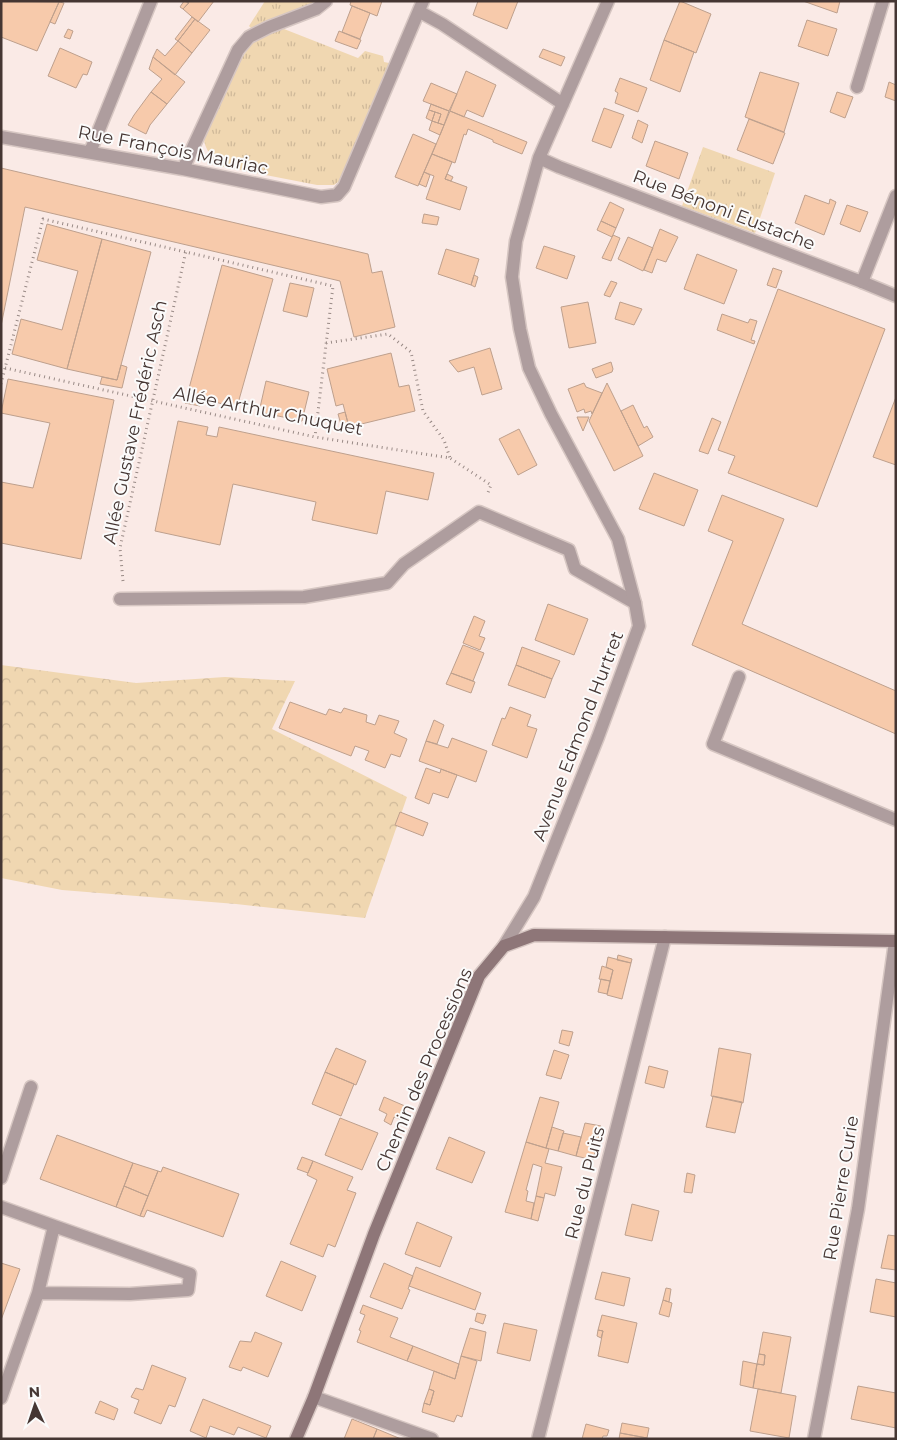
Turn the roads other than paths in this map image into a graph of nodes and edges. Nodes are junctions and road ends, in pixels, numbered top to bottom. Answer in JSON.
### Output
{"nodes":[{"id":1,"x":151,"y":1,"type":"edge"},
{"id":2,"x":326,"y":1,"type":"edge"},
{"id":3,"x":608,"y":1,"type":"edge"},
{"id":4,"x":883,"y":1,"type":"edge"},
{"id":5,"x":422,"y":6,"type":"edge"},
{"id":6,"x":857,"y":87,"type":"dead end"},
{"id":7,"x":563,"y":104,"type":"junction"},
{"id":8,"x":1,"y":137,"type":"edge"},
{"id":9,"x":90,"y":152,"type":"junction"},
{"id":10,"x":539,"y":158,"type":"junction"},
{"id":11,"x":183,"y":169,"type":"junction"},
{"id":12,"x":896,"y":196,"type":"edge"},
{"id":13,"x":862,"y":282,"type":"junction"},
{"id":14,"x":896,"y":296,"type":"edge"},
{"id":15,"x":120,"y":599,"type":"road end"},
{"id":16,"x":635,"y":603,"type":"junction"},
{"id":17,"x":739,"y":677,"type":"dead end"},
{"id":18,"x":896,"y":820,"type":"edge"},
{"id":19,"x":665,"y":937,"type":"junction"},
{"id":20,"x":895,"y":942,"type":"edge"},
{"id":21,"x":504,"y":946,"type":"junction"},
{"id":22,"x":31,"y":1087,"type":"dead end"},
{"id":23,"x":1,"y":1178,"type":"edge"},
{"id":24,"x":1,"y":1207,"type":"edge"},
{"id":25,"x":54,"y":1226,"type":"junction"},
{"id":26,"x":38,"y":1292,"type":"junction"},
{"id":27,"x":314,"y":1397,"type":"junction"},
{"id":28,"x":1,"y":1398,"type":"edge"},
{"id":29,"x":296,"y":1439,"type":"edge"},
{"id":30,"x":432,"y":1439,"type":"edge"},
{"id":31,"x":538,"y":1439,"type":"edge"},
{"id":32,"x":814,"y":1439,"type":"edge"}],
"edges":[{"from":1,"to":9,"type":"street"},
{"from":2,"to":11,"type":"street"},
{"from":3,"to":7,"type":"street","name":"Avenue Edmond Hurtret"},
{"from":4,"to":6,"type":"street"},
{"from":5,"to":7,"type":"street"},
{"from":5,"to":11,"type":"street","name":"Rue François Mauriac"},
{"from":7,"to":10,"type":"street","name":"Avenue Edmond Hurtret"},
{"from":8,"to":9,"type":"street","name":"Rue François Mauriac"},
{"from":9,"to":11,"type":"street","name":"Rue François Mauriac"},
{"from":10,"to":13,"type":"street","name":"Rue Bénoni Eustache"},
{"from":10,"to":16,"type":"street","name":"Avenue Edmond Hurtret"},
{"from":12,"to":13,"type":"street"},
{"from":13,"to":14,"type":"street","name":"Rue Bénoni Eustache"},
{"from":15,"to":16,"type":"street"},
{"from":16,"to":21,"type":"street","name":"Avenue Edmond Hurtret"},
{"from":17,"to":18,"type":"street"},
{"from":19,"to":20,"type":"street"},
{"from":19,"to":21,"type":"street"},
{"from":19,"to":31,"type":"street","name":"Rue du Puits"},
{"from":20,"to":32,"type":"street","name":"Rue Pierre Curie"},
{"from":21,"to":27,"type":"street","name":"Chemin des Processions"},
{"from":22,"to":23,"type":"street"},
{"from":24,"to":25,"type":"street"},
{"from":25,"to":26,"type":"street"},
{"from":25,"to":26,"type":"street"},
{"from":26,"to":28,"type":"street"},
{"from":27,"to":29,"type":"street","name":"Chemin des Processions"},
{"from":27,"to":30,"type":"street"}]}
